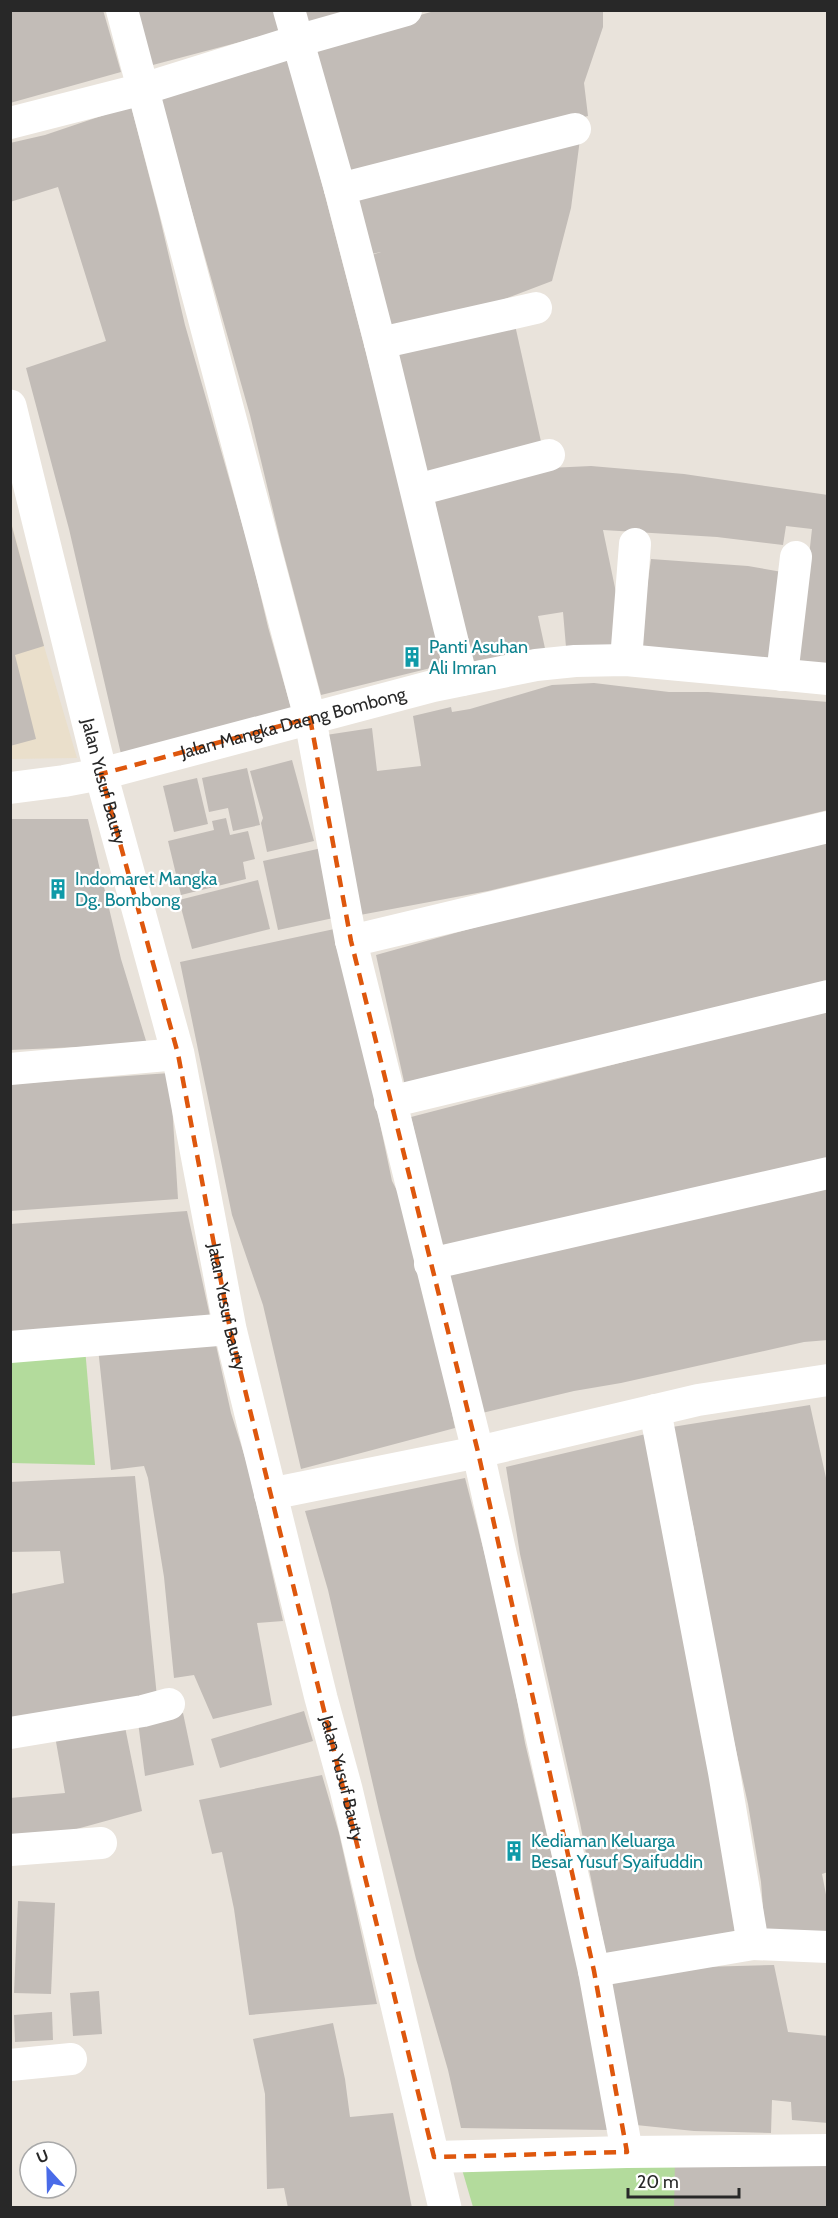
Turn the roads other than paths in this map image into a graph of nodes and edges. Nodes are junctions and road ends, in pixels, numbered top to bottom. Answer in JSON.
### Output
{"nodes":[{"id":1,"x":122,"y":10,"type":"edge"},
{"id":2,"x":290,"y":10,"type":"edge"},
{"id":3,"x":406,"y":10,"type":"edge"},
{"id":4,"x":297,"y":41,"type":"junction"},
{"id":5,"x":143,"y":89,"type":"junction"},
{"id":6,"x":10,"y":123,"type":"edge"},
{"id":7,"x":575,"y":129,"type":"dead end"},
{"id":8,"x":340,"y":189,"type":"junction"},
{"id":9,"x":536,"y":308,"type":"dead end"},
{"id":10,"x":380,"y":343,"type":"junction"},
{"id":11,"x":10,"y":406,"type":"edge"},
{"id":12,"x":549,"y":455,"type":"dead end"},
{"id":13,"x":417,"y":490,"type":"junction"},
{"id":14,"x":635,"y":544,"type":"dead end"},
{"id":15,"x":796,"y":557,"type":"dead end"},
{"id":16,"x":626,"y":660,"type":"junction"},
{"id":17,"x":782,"y":675,"type":"junction"},
{"id":18,"x":828,"y":679,"type":"edge"},
{"id":19,"x":462,"y":681,"type":"junction"},
{"id":20,"x":310,"y":718,"type":"junction"},
{"id":21,"x":101,"y":774,"type":"junction"},
{"id":22,"x":10,"y":788,"type":"edge"},
{"id":23,"x":828,"y":827,"type":"edge"},
{"id":24,"x":351,"y":941,"type":"junction"},
{"id":25,"x":828,"y":996,"type":"edge"},
{"id":26,"x":178,"y":1054,"type":"junction"},
{"id":27,"x":10,"y":1069,"type":"edge"},
{"id":28,"x":390,"y":1102,"type":"junction"},
{"id":29,"x":828,"y":1173,"type":"edge"},
{"id":30,"x":430,"y":1264,"type":"junction"},
{"id":31,"x":230,"y":1329,"type":"junction"},
{"id":32,"x":10,"y":1347,"type":"edge"},
{"id":33,"x":827,"y":1385,"type":"edge"},
{"id":34,"x":655,"y":1410,"type":"junction"},
{"id":35,"x":478,"y":1452,"type":"junction"},
{"id":36,"x":270,"y":1494,"type":"junction"},
{"id":37,"x":169,"y":1704,"type":"dead end"},
{"id":38,"x":10,"y":1733,"type":"edge"},
{"id":39,"x":101,"y":1843,"type":"dead end"},
{"id":40,"x":10,"y":1850,"type":"edge"},
{"id":41,"x":753,"y":1944,"type":"junction"},
{"id":42,"x":828,"y":1947,"type":"edge"},
{"id":43,"x":594,"y":1971,"type":"junction"},
{"id":44,"x":71,"y":2060,"type":"dead end"},
{"id":45,"x":10,"y":2065,"type":"edge"},
{"id":46,"x":828,"y":2150,"type":"edge"},
{"id":47,"x":627,"y":2152,"type":"junction"},
{"id":48,"x":434,"y":2157,"type":"junction"},
{"id":49,"x":445,"y":2208,"type":"edge"}],
"edges":[{"from":1,"to":5,"type":"street"},
{"from":2,"to":4,"type":"street"},
{"from":3,"to":4,"type":"street"},
{"from":4,"to":5,"type":"street"},
{"from":4,"to":8,"type":"street"},
{"from":5,"to":6,"type":"street"},
{"from":5,"to":20,"type":"street"},
{"from":7,"to":8,"type":"street"},
{"from":8,"to":10,"type":"street"},
{"from":9,"to":10,"type":"street"},
{"from":10,"to":13,"type":"street"},
{"from":11,"to":21,"type":"street","name":"Jalan Yusuf Bauty"},
{"from":12,"to":13,"type":"street"},
{"from":13,"to":19,"type":"street"},
{"from":14,"to":16,"type":"street"},
{"from":15,"to":17,"type":"street"},
{"from":16,"to":17,"type":"street","name":"Jalan Mangka Daeng Bombong"},
{"from":16,"to":19,"type":"street","name":"Jalan Mangka Daeng Bombong"},
{"from":17,"to":18,"type":"street","name":"Jalan Mangka Daeng Bombong"},
{"from":19,"to":20,"type":"street","name":"Jalan Mangka Daeng Bombong"},
{"from":20,"to":21,"type":"street","name":"Jalan Mangka Daeng Bombong"},
{"from":20,"to":24,"type":"street"},
{"from":21,"to":22,"type":"street","name":"Jalan Mangka Daeng Bombong"},
{"from":21,"to":26,"type":"street","name":"Jalan Yusuf Bauty"},
{"from":23,"to":24,"type":"street"},
{"from":24,"to":28,"type":"street"},
{"from":25,"to":28,"type":"street"},
{"from":26,"to":27,"type":"street"},
{"from":26,"to":31,"type":"street","name":"Jalan Yusuf Bauty"},
{"from":28,"to":30,"type":"street"},
{"from":29,"to":30,"type":"street"},
{"from":30,"to":35,"type":"street"},
{"from":31,"to":32,"type":"street"},
{"from":31,"to":36,"type":"street","name":"Jalan Yusuf Bauty"},
{"from":33,"to":34,"type":"street"},
{"from":34,"to":35,"type":"street"},
{"from":34,"to":41,"type":"street"},
{"from":35,"to":36,"type":"street"},
{"from":35,"to":43,"type":"street"},
{"from":36,"to":48,"type":"street","name":"Jalan Yusuf Bauty"},
{"from":37,"to":38,"type":"street"},
{"from":39,"to":40,"type":"street"},
{"from":41,"to":42,"type":"street"},
{"from":41,"to":43,"type":"street"},
{"from":43,"to":47,"type":"street"},
{"from":44,"to":45,"type":"street"},
{"from":46,"to":47,"type":"street"},
{"from":47,"to":48,"type":"street"},
{"from":48,"to":49,"type":"street","name":"Jalan Yusuf Bauty"}]}
